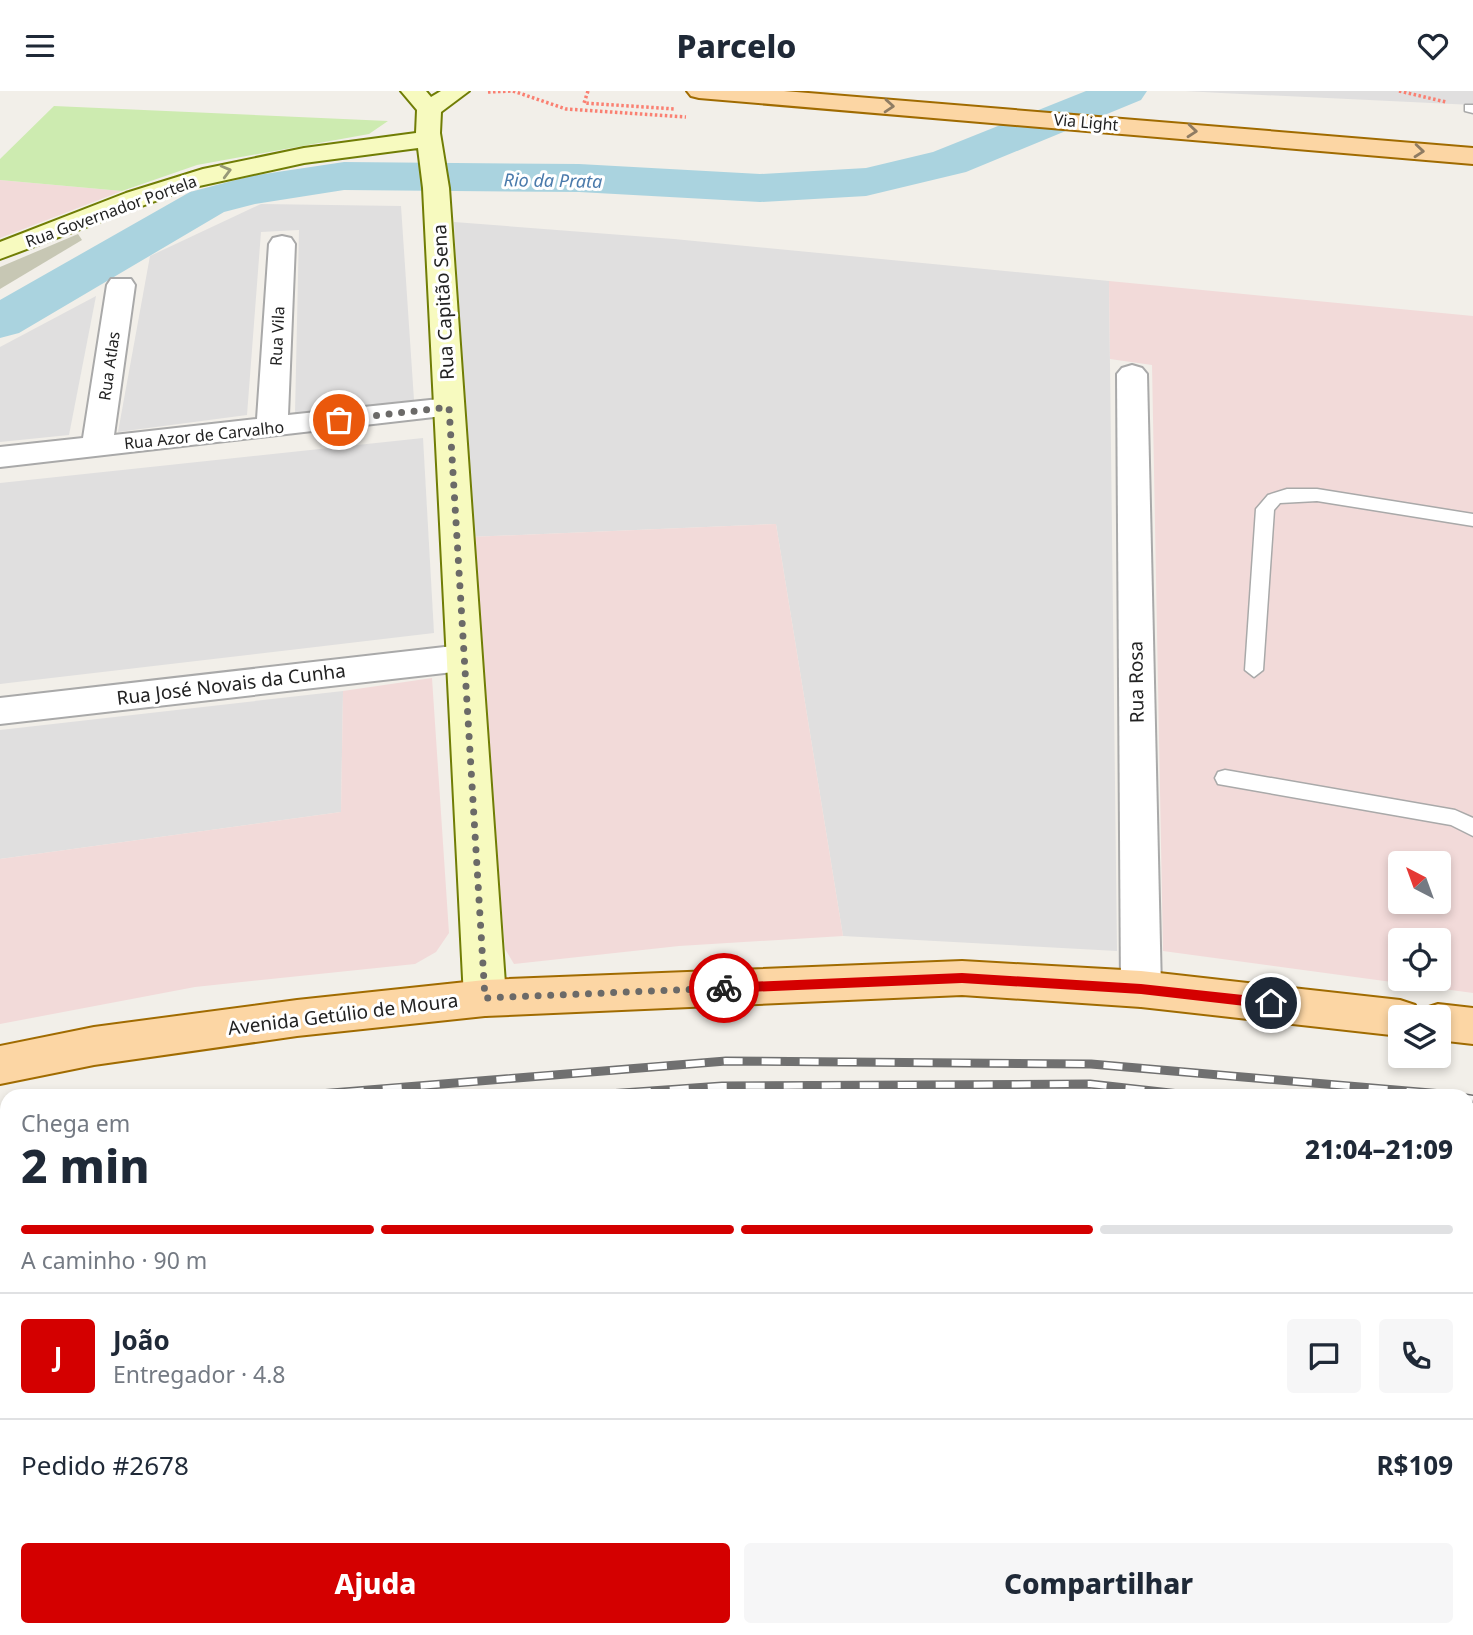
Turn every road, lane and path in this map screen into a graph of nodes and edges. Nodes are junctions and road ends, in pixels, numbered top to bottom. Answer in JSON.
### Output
{"nodes":[{"id":1,"x":457,"y":91,"type":"edge"},
{"id":2,"x":588,"y":91,"type":"edge"},
{"id":3,"x":699,"y":91,"type":"edge"},
{"id":4,"x":1399,"y":91,"type":"edge"},
{"id":5,"x":481,"y":92,"type":"edge"},
{"id":6,"x":421,"y":100,"type":"edge"},
{"id":7,"x":676,"y":109,"type":"dead end"},
{"id":8,"x":687,"y":117,"type":"dead end"},
{"id":9,"x":1469,"y":119,"type":"edge"},
{"id":10,"x":430,"y":146,"type":"junction"},
{"id":11,"x":1473,"y":156,"type":"edge"},
{"id":12,"x":282,"y":244,"type":"dead end"},
{"id":13,"x":0,"y":251,"type":"edge"},
{"id":14,"x":121,"y":285,"type":"dead end"},
{"id":15,"x":1132,"y":375,"type":"dead end"},
{"id":16,"x":449,"y":407,"type":"junction"},
{"id":17,"x":272,"y":427,"type":"junction"},
{"id":18,"x":97,"y":447,"type":"junction"},
{"id":19,"x":0,"y":457,"type":"edge"},
{"id":20,"x":1473,"y":520,"type":"edge"},
{"id":21,"x":462,"y":658,"type":"junction"},
{"id":22,"x":1254,"y":670,"type":"dead end"},
{"id":23,"x":0,"y":711,"type":"edge"},
{"id":24,"x":1225,"y":778,"type":"dead end"},
{"id":25,"x":1473,"y":828,"type":"edge"},
{"id":26,"x":1141,"y":989,"type":"junction"},
{"id":27,"x":485,"y":998,"type":"junction"},
{"id":28,"x":1388,"y":1017,"type":"edge"},
{"id":29,"x":1451,"y":1023,"type":"edge"},
{"id":30,"x":1473,"y":1026,"type":"edge"},
{"id":31,"x":0,"y":1065,"type":"edge"}],
"edges":[{"from":1,"to":6,"type":"street","name":"Rua Capitão Sena"},
{"from":2,"to":7,"type":"path"},
{"from":3,"to":11,"type":"main road","name":"Via Light","one_way":true},
{"from":4,"to":9,"type":"path"},
{"from":5,"to":8,"type":"path"},
{"from":6,"to":10,"type":"street","name":"Rua Capitão Sena"},
{"from":13,"to":10,"type":"street","name":"Rua Governador Portela","one_way":true},
{"from":10,"to":16,"type":"street","name":"Rua Capitão Sena"},
{"from":12,"to":17,"type":"street","name":"Rua Vila"},
{"from":14,"to":18,"type":"street","name":"Rua Atlas"},
{"from":15,"to":26,"type":"street","name":"Rua Rosa"},
{"from":16,"to":17,"type":"street","name":"Rua Azor de Carvalho"},
{"from":16,"to":21,"type":"street","name":"Rua Capitão Sena"},
{"from":17,"to":18,"type":"street","name":"Rua Azor de Carvalho"},
{"from":18,"to":19,"type":"street","name":"Rua Azor de Carvalho"},
{"from":20,"to":22,"type":"lane"},
{"from":21,"to":23,"type":"street","name":"Rua José Novais da Cunha"},
{"from":21,"to":27,"type":"street","name":"Rua Capitão Sena"},
{"from":24,"to":25,"type":"lane"},
{"from":26,"to":27,"type":"main road","name":"Avenida Getúlio de Moura"},
{"from":26,"to":28,"type":"main road","name":"Avenida Getúlio de Moura"},
{"from":27,"to":31,"type":"main road","name":"Avenida Getúlio de Moura"},
{"from":29,"to":30,"type":"main road"}]}
